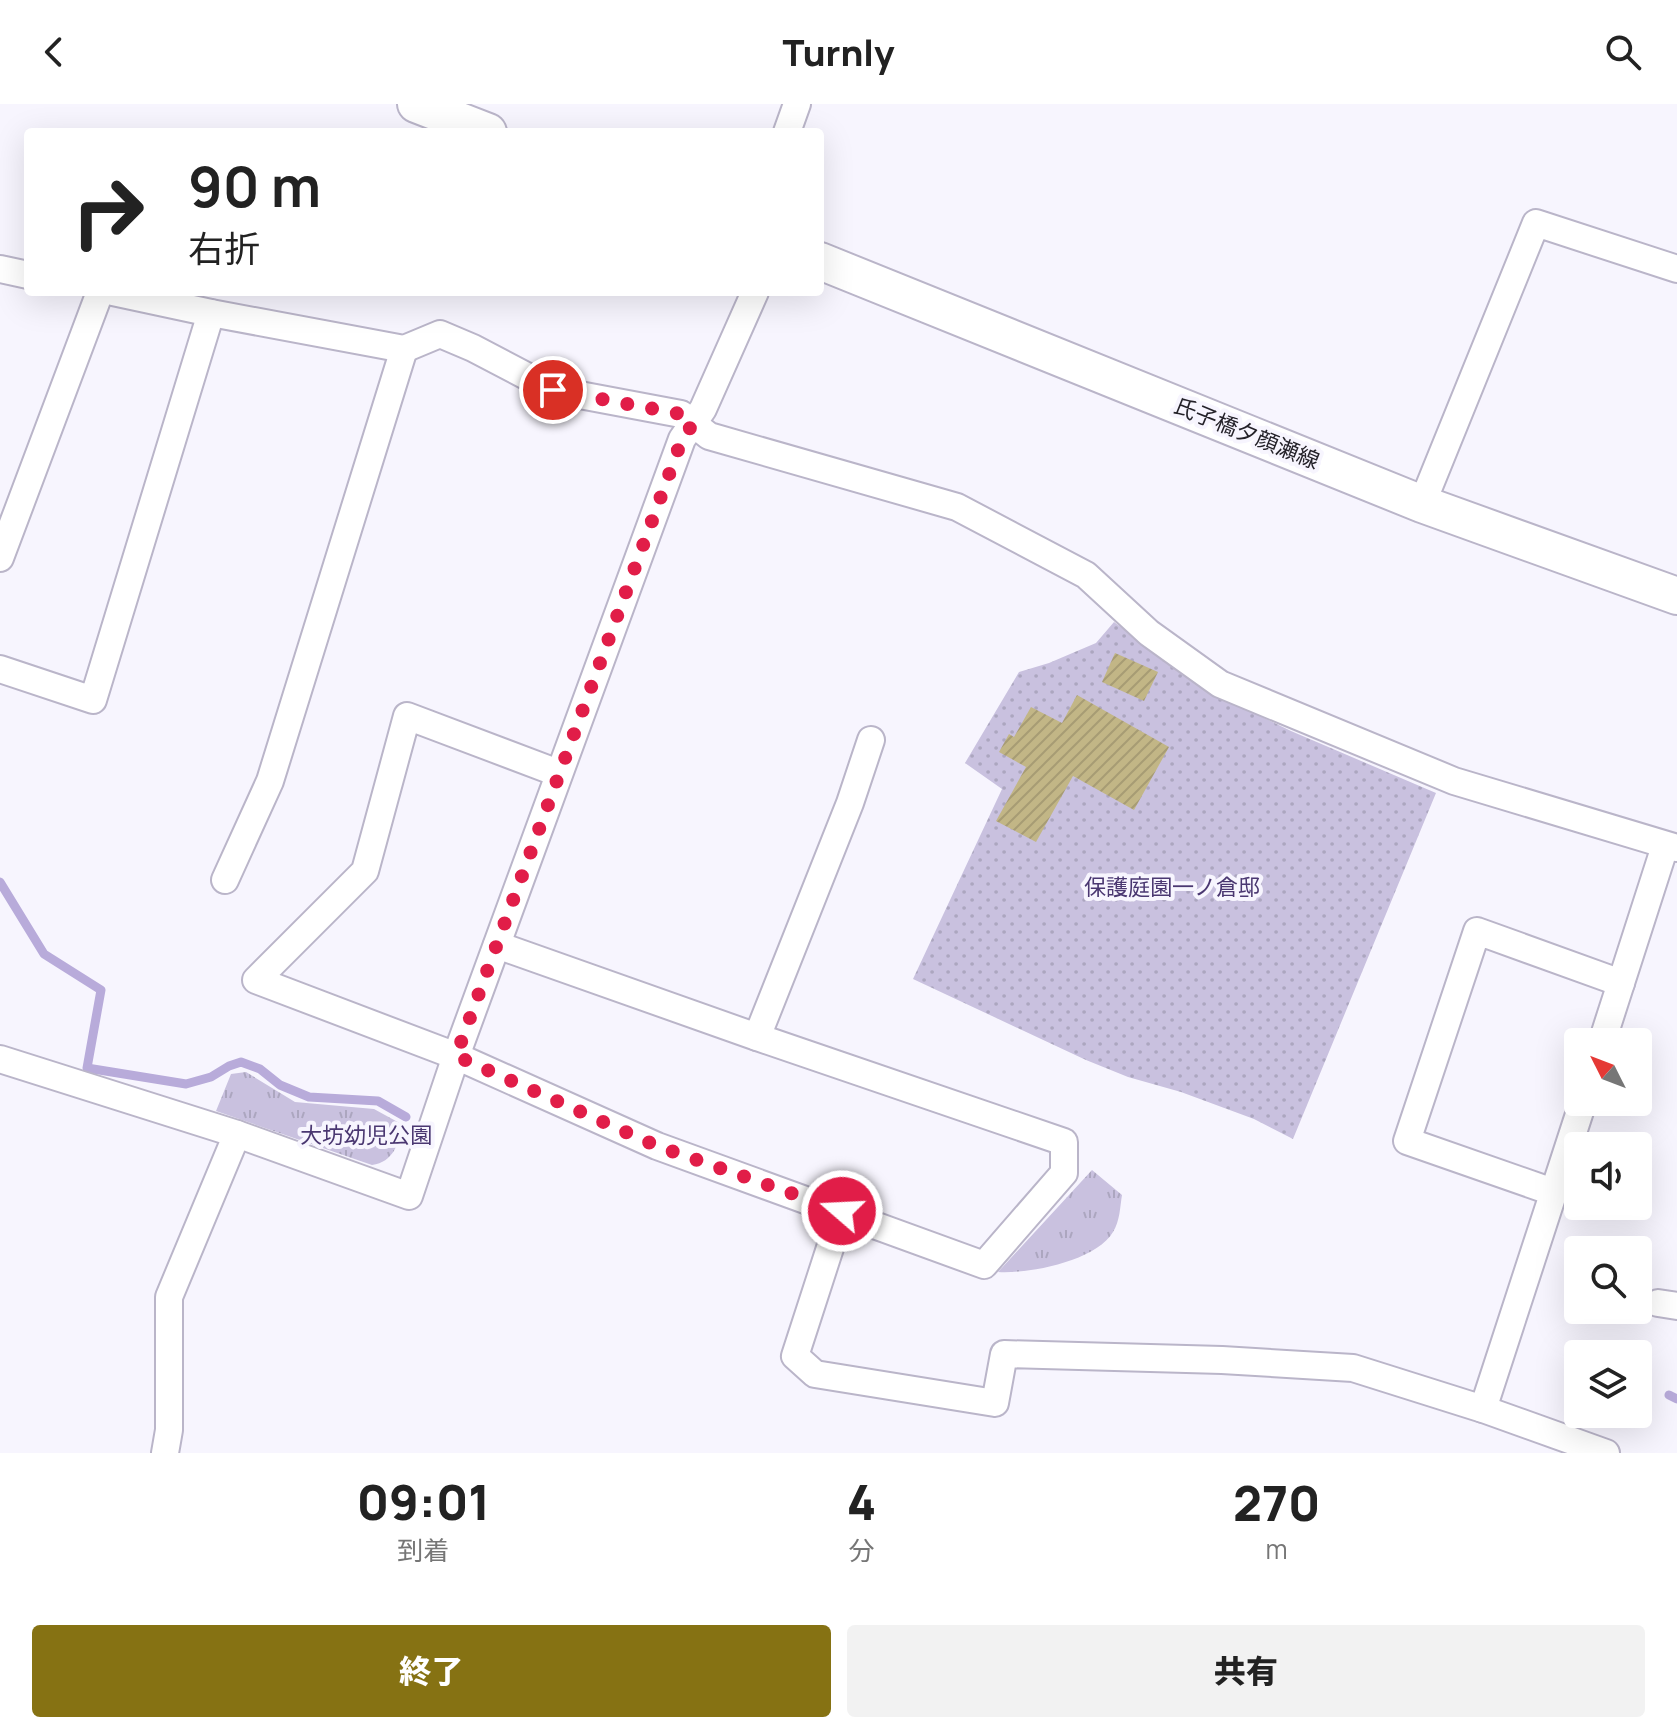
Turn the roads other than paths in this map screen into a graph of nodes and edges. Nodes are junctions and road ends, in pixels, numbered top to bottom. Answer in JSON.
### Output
{"nodes":[{"id":1,"x":416,"y":104,"type":"edge"},
{"id":2,"x":797,"y":104,"type":"edge"},
{"id":3,"x":478,"y":128,"type":"edge"},
{"id":4,"x":788,"y":128,"type":"edge"},
{"id":5,"x":824,"y":263,"type":"edge"},
{"id":6,"x":0,"y":269,"type":"edge"},
{"id":7,"x":1677,"y":269,"type":"edge"},
{"id":8,"x":24,"y":274,"type":"edge"},
{"id":9,"x":98,"y":296,"type":"edge"},
{"id":10,"x":132,"y":296,"type":"edge"},
{"id":11,"x":753,"y":296,"type":"edge"},
{"id":12,"x":211,"y":313,"type":"junction"},
{"id":13,"x":404,"y":349,"type":"junction"},
{"id":14,"x":693,"y":424,"type":"junction"},
{"id":15,"x":1422,"y":504,"type":"junction"},
{"id":16,"x":0,"y":558,"type":"edge"},
{"id":17,"x":1677,"y":596,"type":"edge"},
{"id":18,"x":0,"y":669,"type":"edge"},
{"id":19,"x":871,"y":740,"type":"dead end"},
{"id":20,"x":558,"y":773,"type":"junction"},
{"id":21,"x":1671,"y":847,"type":"edge"},
{"id":22,"x":225,"y":880,"type":"dead end"},
{"id":23,"x":497,"y":945,"type":"junction"},
{"id":24,"x":1621,"y":983,"type":"junction"},
{"id":25,"x":1607,"y":1028,"type":"edge"},
{"id":26,"x":757,"y":1037,"type":"junction"},
{"id":27,"x":456,"y":1056,"type":"junction"},
{"id":28,"x":0,"y":1059,"type":"edge"},
{"id":29,"x":1578,"y":1116,"type":"edge"},
{"id":30,"x":237,"y":1134,"type":"junction"},
{"id":31,"x":1553,"y":1192,"type":"junction"},
{"id":32,"x":842,"y":1211,"type":"junction"},
{"id":33,"x":1483,"y":1409,"type":"junction"},
{"id":34,"x":165,"y":1453,"type":"edge"},
{"id":35,"x":1606,"y":1453,"type":"edge"}],
"edges":[{"from":1,"to":3,"type":"main road"},
{"from":2,"to":4,"type":"street"},
{"from":5,"to":15,"type":"main road","name":"氏子橋夕顔瀬線"},
{"from":6,"to":8,"type":"street"},
{"from":7,"to":15,"type":"street"},
{"from":9,"to":16,"type":"street"},
{"from":10,"to":12,"type":"street"},
{"from":11,"to":14,"type":"street"},
{"from":12,"to":13,"type":"street"},
{"from":12,"to":18,"type":"street"},
{"from":13,"to":14,"type":"street"},
{"from":13,"to":22,"type":"street"},
{"from":14,"to":20,"type":"street"},
{"from":14,"to":21,"type":"street"},
{"from":15,"to":17,"type":"main road","name":"氏子橋夕顔瀬線"},
{"from":19,"to":26,"type":"street"},
{"from":20,"to":23,"type":"street"},
{"from":20,"to":27,"type":"street"},
{"from":21,"to":24,"type":"street"},
{"from":23,"to":26,"type":"street"},
{"from":23,"to":27,"type":"street"},
{"from":24,"to":25,"type":"street"},
{"from":24,"to":31,"type":"street"},
{"from":26,"to":32,"type":"street"},
{"from":27,"to":30,"type":"street"},
{"from":27,"to":32,"type":"street"},
{"from":28,"to":30,"type":"street"},
{"from":29,"to":31,"type":"street"},
{"from":30,"to":34,"type":"street"},
{"from":31,"to":33,"type":"street"},
{"from":32,"to":33,"type":"street"},
{"from":33,"to":35,"type":"street"}]}
